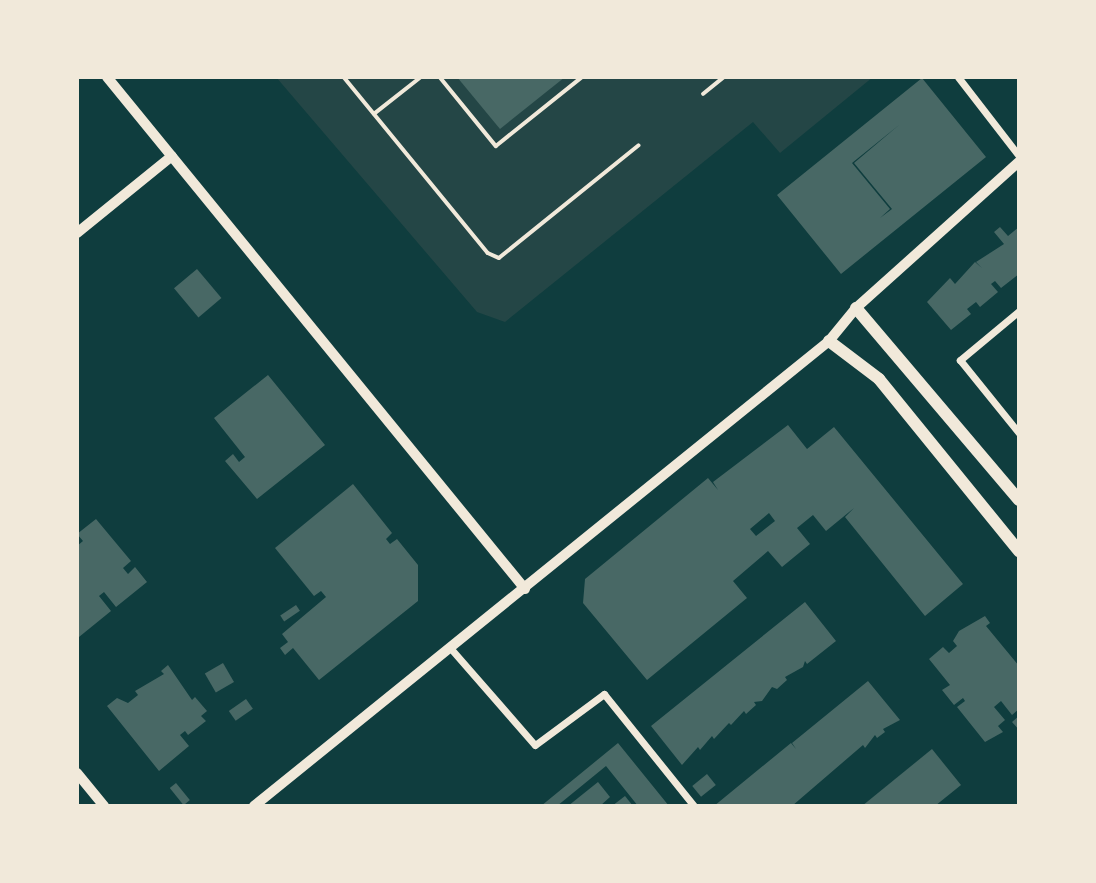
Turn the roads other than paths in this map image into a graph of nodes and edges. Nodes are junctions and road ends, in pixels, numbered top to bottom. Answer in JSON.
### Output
{"nodes":[{"id":1,"x":107,"y":77,"type":"edge"},
{"id":2,"x":957,"y":77,"type":"edge"},
{"id":3,"x":172,"y":156,"type":"junction"},
{"id":4,"x":1019,"y":159,"type":"edge"},
{"id":5,"x":77,"y":233,"type":"edge"},
{"id":6,"x":856,"y":308,"type":"junction"},
{"id":7,"x":1019,"y":311,"type":"edge"},
{"id":8,"x":829,"y":341,"type":"junction"},
{"id":9,"x":1019,"y":433,"type":"edge"},
{"id":10,"x":1019,"y":500,"type":"edge"},
{"id":11,"x":1019,"y":551,"type":"edge"},
{"id":12,"x":525,"y":589,"type":"junction"},
{"id":13,"x":452,"y":650,"type":"junction"},
{"id":14,"x":77,"y":773,"type":"edge"},
{"id":15,"x":104,"y":806,"type":"edge"},
{"id":16,"x":254,"y":806,"type":"edge"},
{"id":17,"x":694,"y":806,"type":"edge"}],
"edges":[{"from":1,"to":3,"type":"street"},
{"from":2,"to":4,"type":"street"},
{"from":3,"to":5,"type":"street"},
{"from":3,"to":12,"type":"street"},
{"from":4,"to":6,"type":"street"},
{"from":6,"to":8,"type":"street"},
{"from":6,"to":10,"type":"main road"},
{"from":7,"to":9,"type":"street"},
{"from":8,"to":11,"type":"main road"},
{"from":8,"to":12,"type":"street"},
{"from":12,"to":13,"type":"street"},
{"from":13,"to":16,"type":"street"},
{"from":13,"to":17,"type":"street"},
{"from":14,"to":15,"type":"street"}]}
